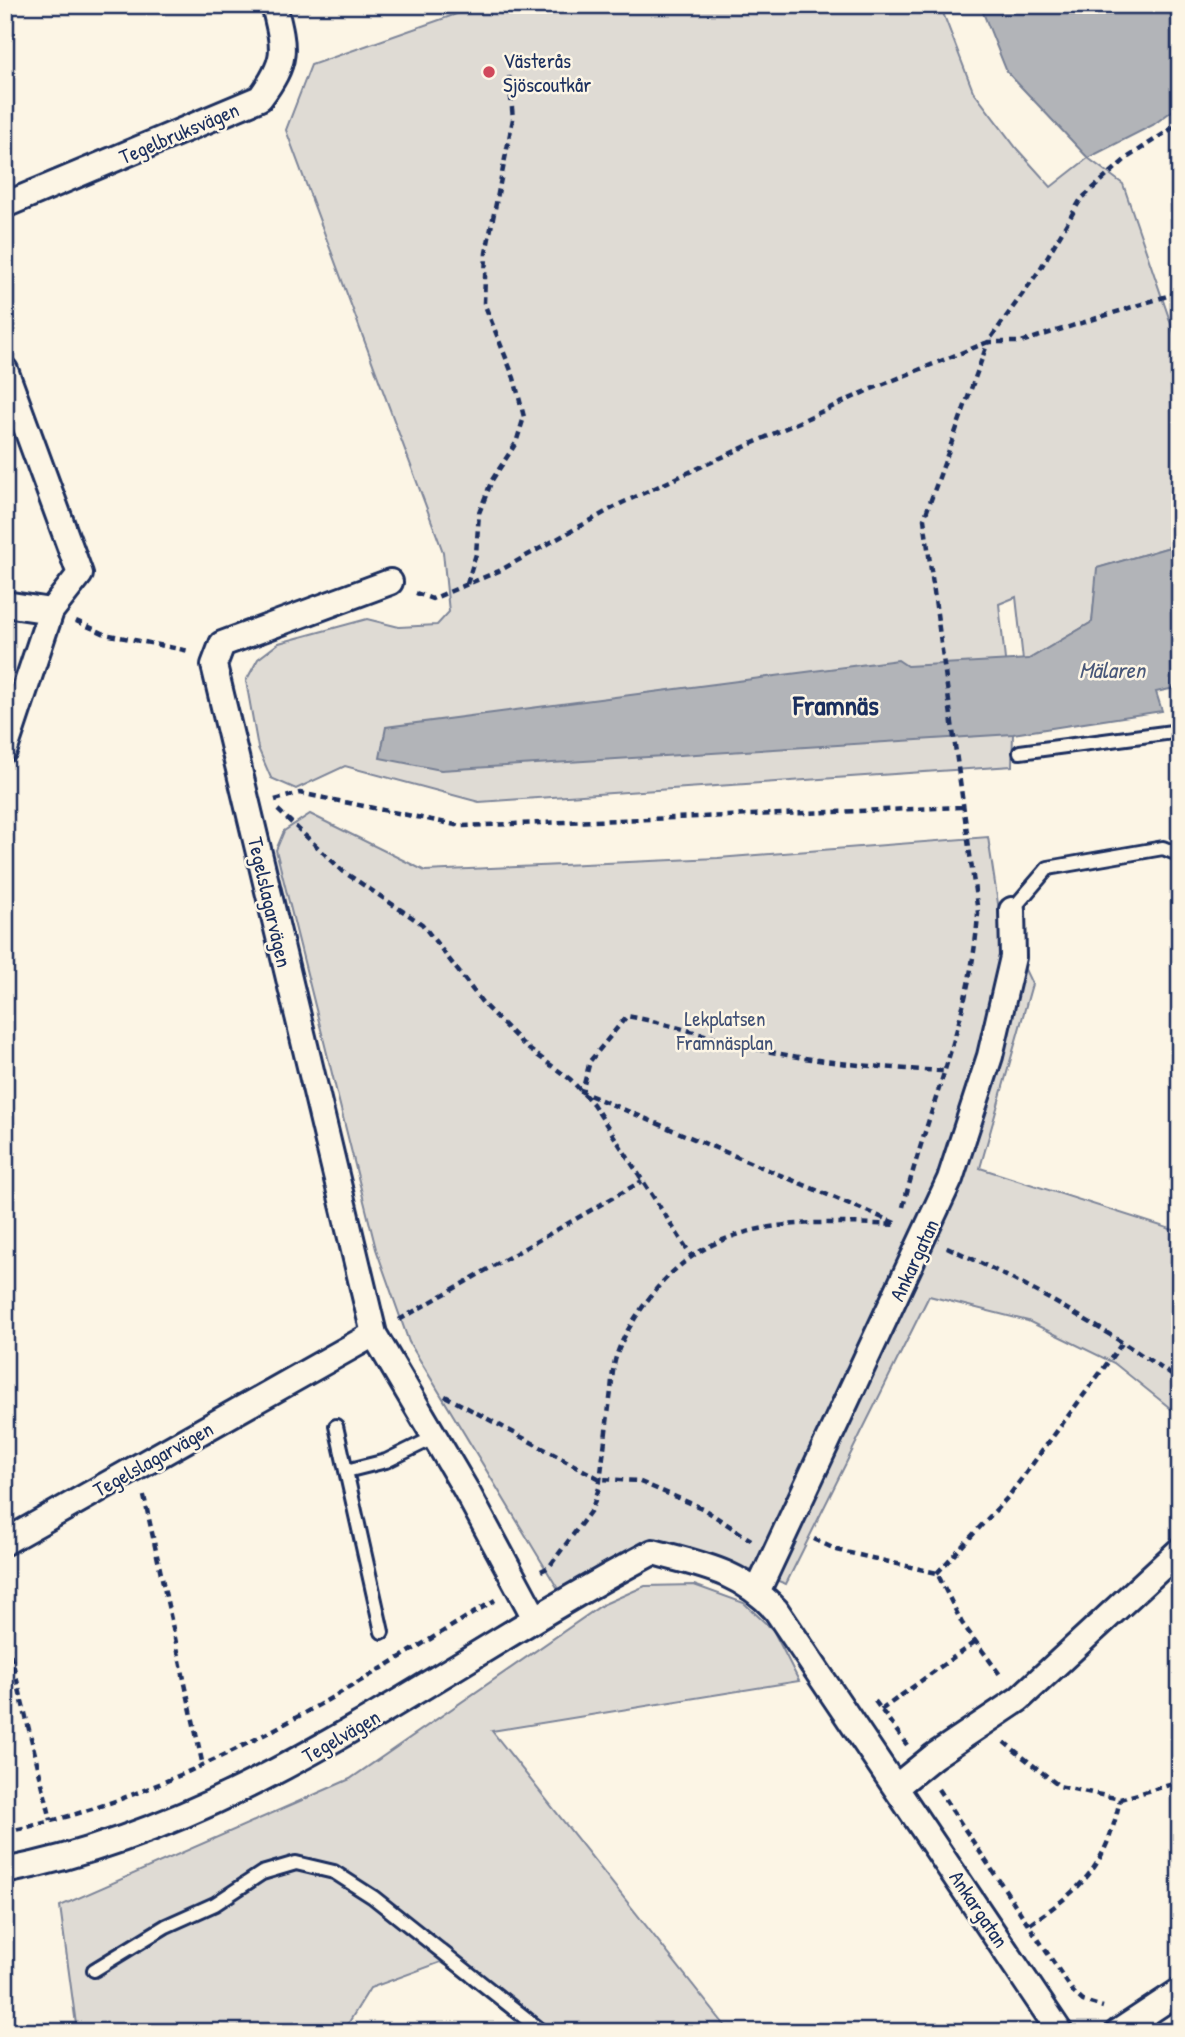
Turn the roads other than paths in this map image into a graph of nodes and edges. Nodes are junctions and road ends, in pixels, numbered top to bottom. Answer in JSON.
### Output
{"nodes":[{"id":1,"x":274,"y":5,"type":"edge"},
{"id":2,"x":5,"y":205,"type":"edge"},
{"id":3,"x":5,"y":370,"type":"edge"},
{"id":4,"x":390,"y":582,"type":"road end"},
{"id":5,"x":5,"y":604,"type":"edge"},
{"id":6,"x":51,"y":611,"type":"junction"},
{"id":7,"x":1180,"y":731,"type":"edge"},
{"id":8,"x":5,"y":749,"type":"edge"},
{"id":9,"x":1020,"y":752,"type":"dead end"},
{"id":10,"x":1180,"y":855,"type":"edge"},
{"id":11,"x":1012,"y":911,"type":"joint"},
{"id":12,"x":374,"y":1334,"type":"junction"},
{"id":13,"x":336,"y":1426,"type":"dead end"},
{"id":14,"x":435,"y":1437,"type":"junction"},
{"id":15,"x":346,"y":1471,"type":"junction"},
{"id":16,"x":5,"y":1542,"type":"edge"},
{"id":17,"x":1180,"y":1550,"type":"edge"},
{"id":18,"x":653,"y":1552,"type":"joint"},
{"id":19,"x":758,"y":1590,"type":"junction"},
{"id":20,"x":535,"y":1618,"type":"junction"},
{"id":21,"x":382,"y":1632,"type":"dead end"},
{"id":22,"x":897,"y":1786,"type":"junction"},
{"id":23,"x":5,"y":1871,"type":"edge"},
{"id":24,"x":94,"y":1970,"type":"dead end"},
{"id":25,"x":1180,"y":1991,"type":"edge"},
{"id":26,"x":542,"y":2032,"type":"edge"},
{"id":27,"x":1060,"y":2032,"type":"edge"},
{"id":28,"x":1118,"y":2032,"type":"edge"}],
"edges":[{"from":1,"to":2,"type":"street","name":"Tegelbruksvägen"},
{"from":3,"to":6,"type":"street"},
{"from":4,"to":12,"type":"street","name":"Tegelslagarvägen"},
{"from":5,"to":6,"type":"street"},
{"from":6,"to":8,"type":"street"},
{"from":7,"to":9,"type":"lane"},
{"from":10,"to":11,"type":"lane"},
{"from":11,"to":19,"type":"street","name":"Ankargatan"},
{"from":12,"to":14,"type":"street","name":"Tegelslagarvägen"},
{"from":12,"to":16,"type":"street","name":"Tegelslagarvägen"},
{"from":13,"to":15,"type":"lane"},
{"from":14,"to":15,"type":"lane"},
{"from":14,"to":20,"type":"street","name":"Tegelslagarvägen"},
{"from":15,"to":21,"type":"lane"},
{"from":17,"to":22,"type":"street"},
{"from":18,"to":19,"type":"street","name":"Ankargatan"},
{"from":18,"to":20,"type":"street","name":"Tegelvägen"},
{"from":19,"to":22,"type":"street","name":"Ankargatan"},
{"from":20,"to":23,"type":"street","name":"Tegelvägen"},
{"from":22,"to":27,"type":"street","name":"Ankargatan"},
{"from":24,"to":26,"type":"lane"},
{"from":25,"to":28,"type":"street"}]}
